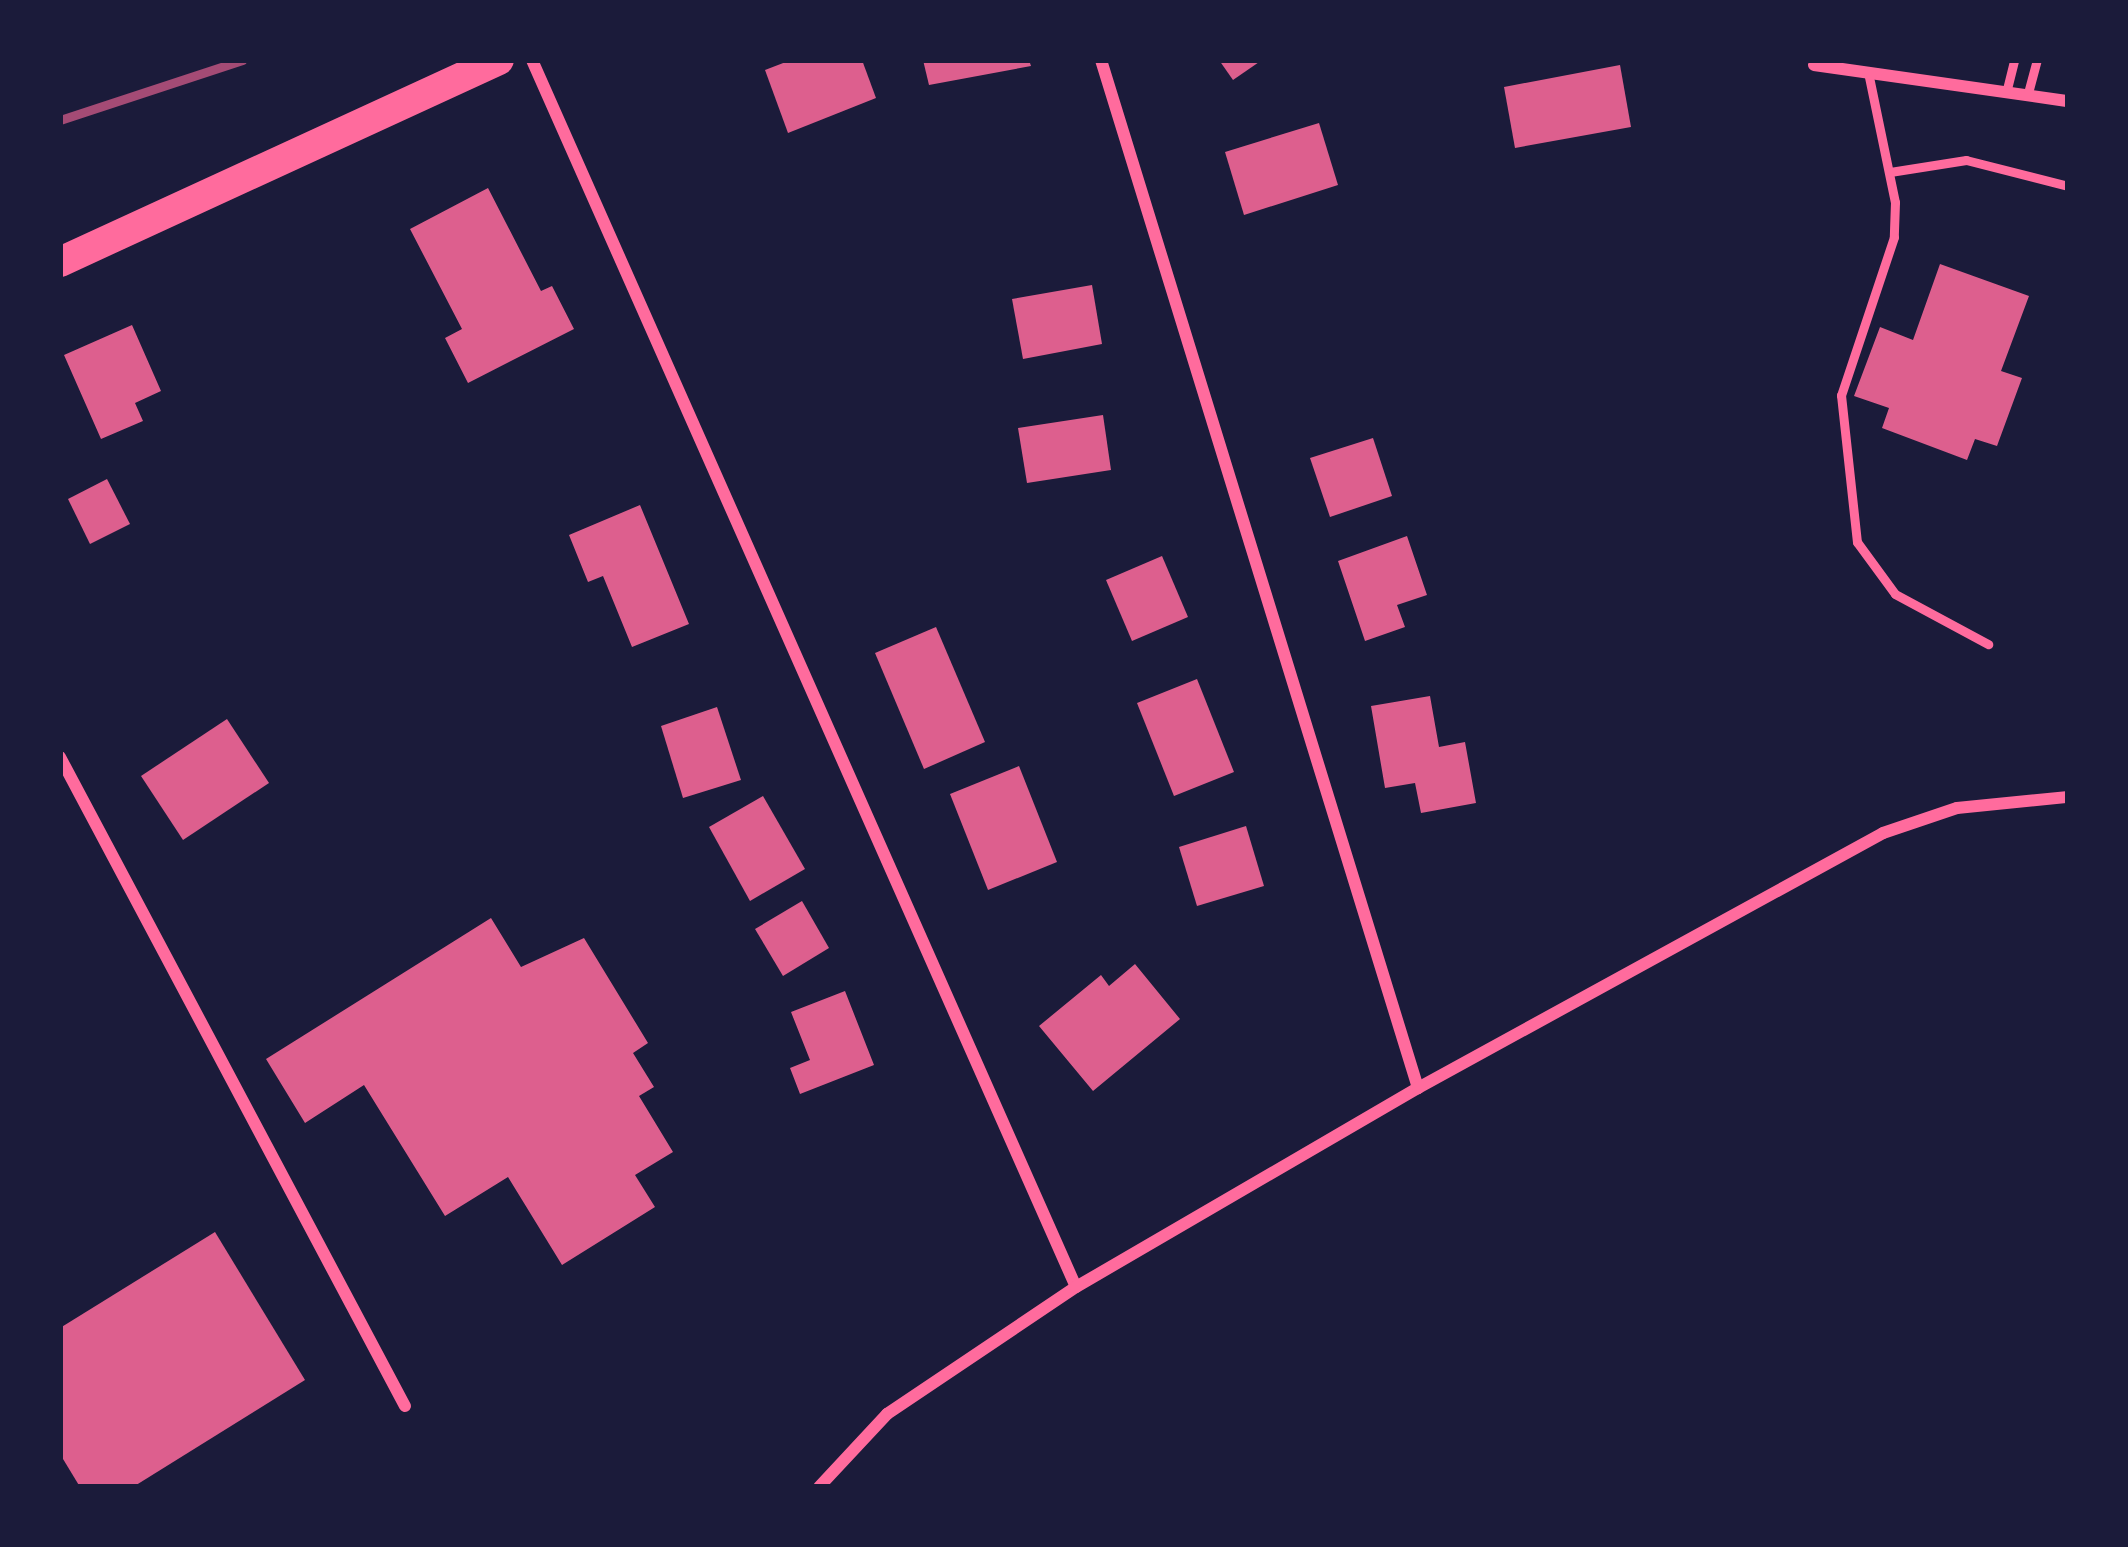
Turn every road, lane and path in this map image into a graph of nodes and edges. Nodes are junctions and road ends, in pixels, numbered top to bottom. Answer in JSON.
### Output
{"nodes":[{"id":1,"x":500,"y":60,"type":"edge"},
{"id":2,"x":532,"y":60,"type":"edge"},
{"id":3,"x":1100,"y":60,"type":"edge"},
{"id":4,"x":2014,"y":60,"type":"edge"},
{"id":5,"x":2037,"y":60,"type":"edge"},
{"id":6,"x":1811,"y":62,"type":"edge"},
{"id":7,"x":1868,"y":72,"type":"junction"},
{"id":8,"x":2007,"y":89,"type":"junction"},
{"id":9,"x":2028,"y":93,"type":"junction"},
{"id":10,"x":2068,"y":101,"type":"edge"},
{"id":11,"x":1890,"y":172,"type":"junction"},
{"id":12,"x":2068,"y":186,"type":"edge"},
{"id":13,"x":60,"y":262,"type":"edge"},
{"id":14,"x":1988,"y":644,"type":"dead end"},
{"id":15,"x":60,"y":757,"type":"edge"},
{"id":16,"x":2068,"y":797,"type":"edge"},
{"id":17,"x":1418,"y":1088,"type":"junction"},
{"id":18,"x":1076,"y":1287,"type":"junction"},
{"id":19,"x":405,"y":1406,"type":"dead end"},
{"id":20,"x":819,"y":1487,"type":"edge"}],
"edges":[{"from":1,"to":13,"type":"main road"},
{"from":2,"to":18,"type":"street"},
{"from":3,"to":17,"type":"street"},
{"from":4,"to":8,"type":"lane"},
{"from":5,"to":9,"type":"lane"},
{"from":6,"to":7,"type":"street"},
{"from":7,"to":8,"type":"street"},
{"from":7,"to":11,"type":"lane"},
{"from":8,"to":9,"type":"street"},
{"from":9,"to":10,"type":"street"},
{"from":11,"to":12,"type":"lane"},
{"from":11,"to":14,"type":"lane"},
{"from":15,"to":19,"type":"street"},
{"from":16,"to":17,"type":"street"},
{"from":17,"to":18,"type":"street"},
{"from":18,"to":20,"type":"street"}]}
